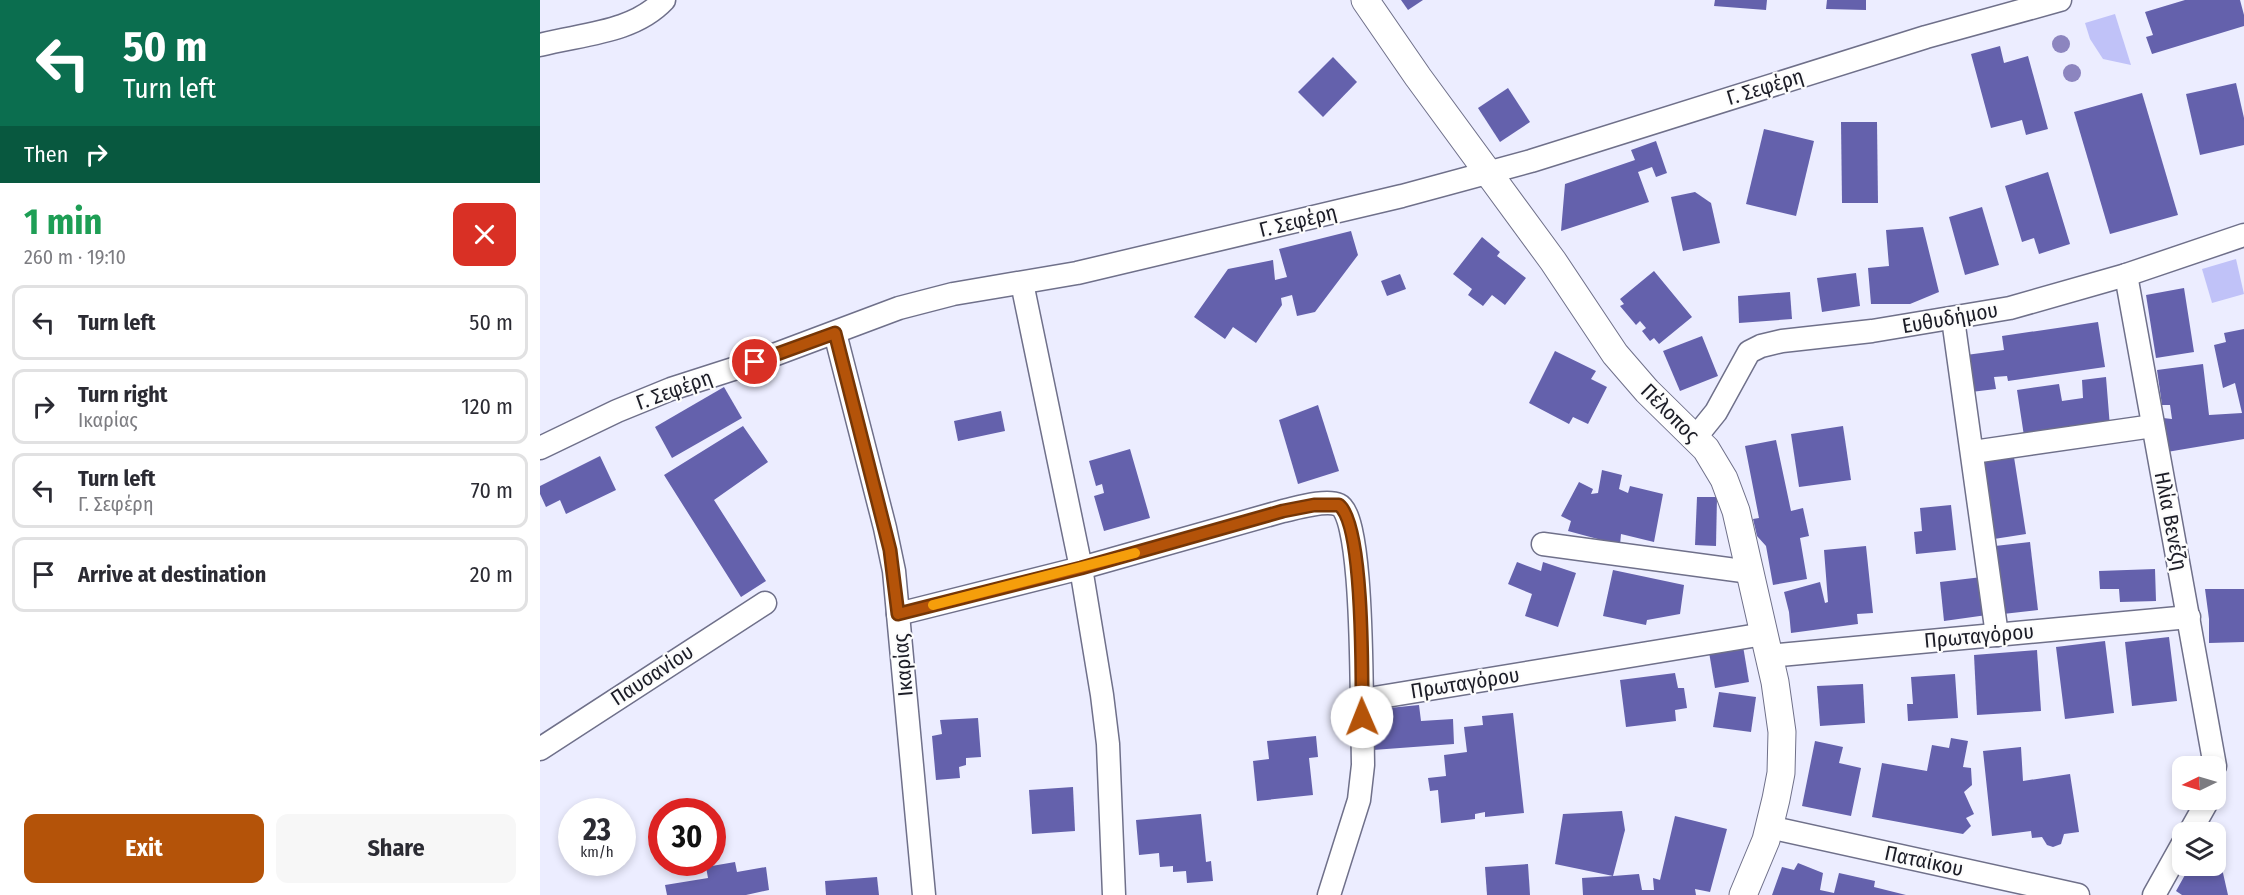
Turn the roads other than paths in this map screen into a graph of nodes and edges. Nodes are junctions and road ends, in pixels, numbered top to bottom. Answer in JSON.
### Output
{"nodes":[{"id":1,"x":663,"y":0,"type":"edge"},
{"id":2,"x":1365,"y":0,"type":"edge"},
{"id":3,"x":2060,"y":0,"type":"edge"},
{"id":4,"x":540,"y":45,"type":"edge"},
{"id":5,"x":1487,"y":172,"type":"junction"},
{"id":6,"x":2244,"y":236,"type":"edge"},
{"id":7,"x":2126,"y":274,"type":"junction"},
{"id":8,"x":1022,"y":283,"type":"junction"},
{"id":9,"x":1953,"y":319,"type":"junction"},
{"id":10,"x":835,"y":333,"type":"junction"},
{"id":11,"x":2153,"y":426,"type":"junction"},
{"id":12,"x":1695,"y":438,"type":"junction"},
{"id":13,"x":540,"y":448,"type":"edge"},
{"id":14,"x":1973,"y":452,"type":"junction"},
{"id":15,"x":1543,"y":544,"type":"dead end"},
{"id":16,"x":1081,"y":568,"type":"junction"},
{"id":17,"x":1750,"y":572,"type":"junction"},
{"id":18,"x":765,"y":603,"type":"dead end"},
{"id":19,"x":898,"y":614,"type":"junction"},
{"id":20,"x":2189,"y":617,"type":"junction"},
{"id":21,"x":1997,"y":635,"type":"junction"},
{"id":22,"x":1767,"y":645,"type":"junction"},
{"id":23,"x":1362,"y":700,"type":"junction"},
{"id":24,"x":540,"y":748,"type":"edge"},
{"id":25,"x":2213,"y":756,"type":"edge"},
{"id":26,"x":1769,"y":827,"type":"junction"},
{"id":27,"x":2172,"y":863,"type":"edge"},
{"id":28,"x":924,"y":895,"type":"edge"},
{"id":29,"x":1114,"y":895,"type":"edge"},
{"id":30,"x":1329,"y":895,"type":"edge"},
{"id":31,"x":1743,"y":895,"type":"edge"},
{"id":32,"x":2078,"y":895,"type":"edge"},
{"id":33,"x":2154,"y":895,"type":"edge"}],
"edges":[{"from":1,"to":4,"type":"street"},
{"from":2,"to":5,"type":"street","name":"Πέλοπος"},
{"from":3,"to":5,"type":"street","name":"Γ. Σεφέρη"},
{"from":5,"to":8,"type":"street","name":"Γ. Σεφέρη"},
{"from":5,"to":12,"type":"street","name":"Πέλοπος"},
{"from":6,"to":7,"type":"street","name":"Ευθυδήμου"},
{"from":7,"to":9,"type":"street","name":"Ευθυδήμου"},
{"from":7,"to":11,"type":"street","name":"Ηλία Βενέζη"},
{"from":8,"to":10,"type":"street","name":"Γ. Σεφέρη"},
{"from":8,"to":16,"type":"street"},
{"from":9,"to":12,"type":"street","name":"Ευθυδήμου"},
{"from":9,"to":14,"type":"street"},
{"from":10,"to":13,"type":"street","name":"Γ. Σεφέρη"},
{"from":10,"to":19,"type":"street","name":"Ικαρίας"},
{"from":11,"to":14,"type":"street"},
{"from":11,"to":20,"type":"street","name":"Ηλία Βενέζη"},
{"from":12,"to":17,"type":"street","name":"Πέλοπος"},
{"from":14,"to":21,"type":"street"},
{"from":15,"to":17,"type":"street"},
{"from":16,"to":19,"type":"street"},
{"from":16,"to":23,"type":"street"},
{"from":16,"to":29,"type":"street"},
{"from":17,"to":22,"type":"street","name":"Πέλοπος"},
{"from":18,"to":24,"type":"street","name":"Παυσανίου"},
{"from":19,"to":28,"type":"street","name":"Ικαρίας"},
{"from":20,"to":21,"type":"street","name":"Πρωταγόρου"},
{"from":20,"to":25,"type":"street","name":"Ηλία Βενέζη"},
{"from":21,"to":22,"type":"street","name":"Πρωταγόρου"},
{"from":22,"to":23,"type":"street","name":"Πρωταγόρου"},
{"from":22,"to":26,"type":"street","name":"Πέλοπος"},
{"from":23,"to":30,"type":"street"},
{"from":26,"to":31,"type":"street","name":"Πέλοπος"},
{"from":26,"to":32,"type":"street","name":"Παταίκου"},
{"from":27,"to":33,"type":"street"}]}
